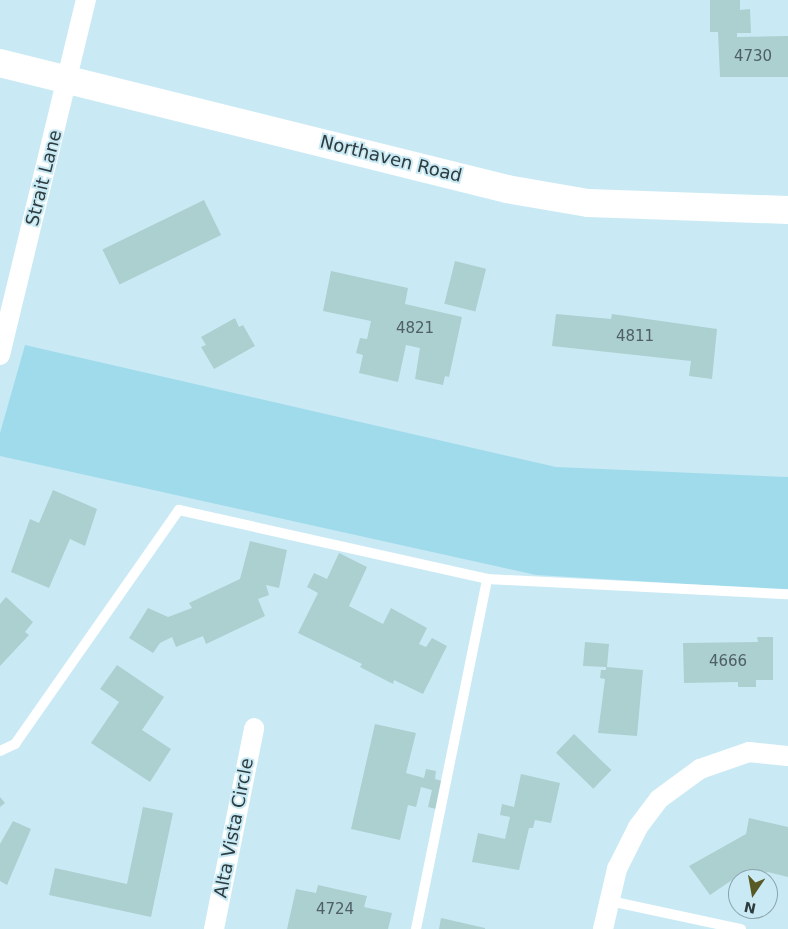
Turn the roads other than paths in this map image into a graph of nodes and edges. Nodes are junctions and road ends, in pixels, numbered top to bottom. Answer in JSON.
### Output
{"nodes":[{"id":1,"x":86,"y":0,"type":"edge"},
{"id":2,"x":0,"y":63,"type":"edge"},
{"id":3,"x":69,"y":77,"type":"junction"},
{"id":4,"x":788,"y":210,"type":"edge"},
{"id":5,"x":0,"y":355,"type":"edge"},
{"id":6,"x":488,"y":579,"type":"junction"},
{"id":7,"x":788,"y":594,"type":"edge"},
{"id":8,"x":254,"y":728,"type":"dead end"},
{"id":9,"x":0,"y":751,"type":"edge"},
{"id":10,"x":788,"y":756,"type":"edge"},
{"id":11,"x":610,"y":901,"type":"junction"},
{"id":12,"x":214,"y":929,"type":"edge"},
{"id":13,"x":416,"y":929,"type":"edge"},
{"id":14,"x":604,"y":929,"type":"edge"},
{"id":15,"x":740,"y":929,"type":"edge"}],
"edges":[{"from":1,"to":3,"type":"street","name":"Strait Lane"},
{"from":2,"to":3,"type":"street","name":"Northaven Road"},
{"from":3,"to":4,"type":"street","name":"Northaven Road"},
{"from":3,"to":5,"type":"street","name":"Strait Lane"},
{"from":6,"to":7,"type":"lane"},
{"from":6,"to":9,"type":"lane"},
{"from":6,"to":13,"type":"lane"},
{"from":8,"to":12,"type":"street","name":"Alta Vista Circle"},
{"from":10,"to":11,"type":"street"},
{"from":11,"to":14,"type":"street"},
{"from":11,"to":15,"type":"lane"}]}
